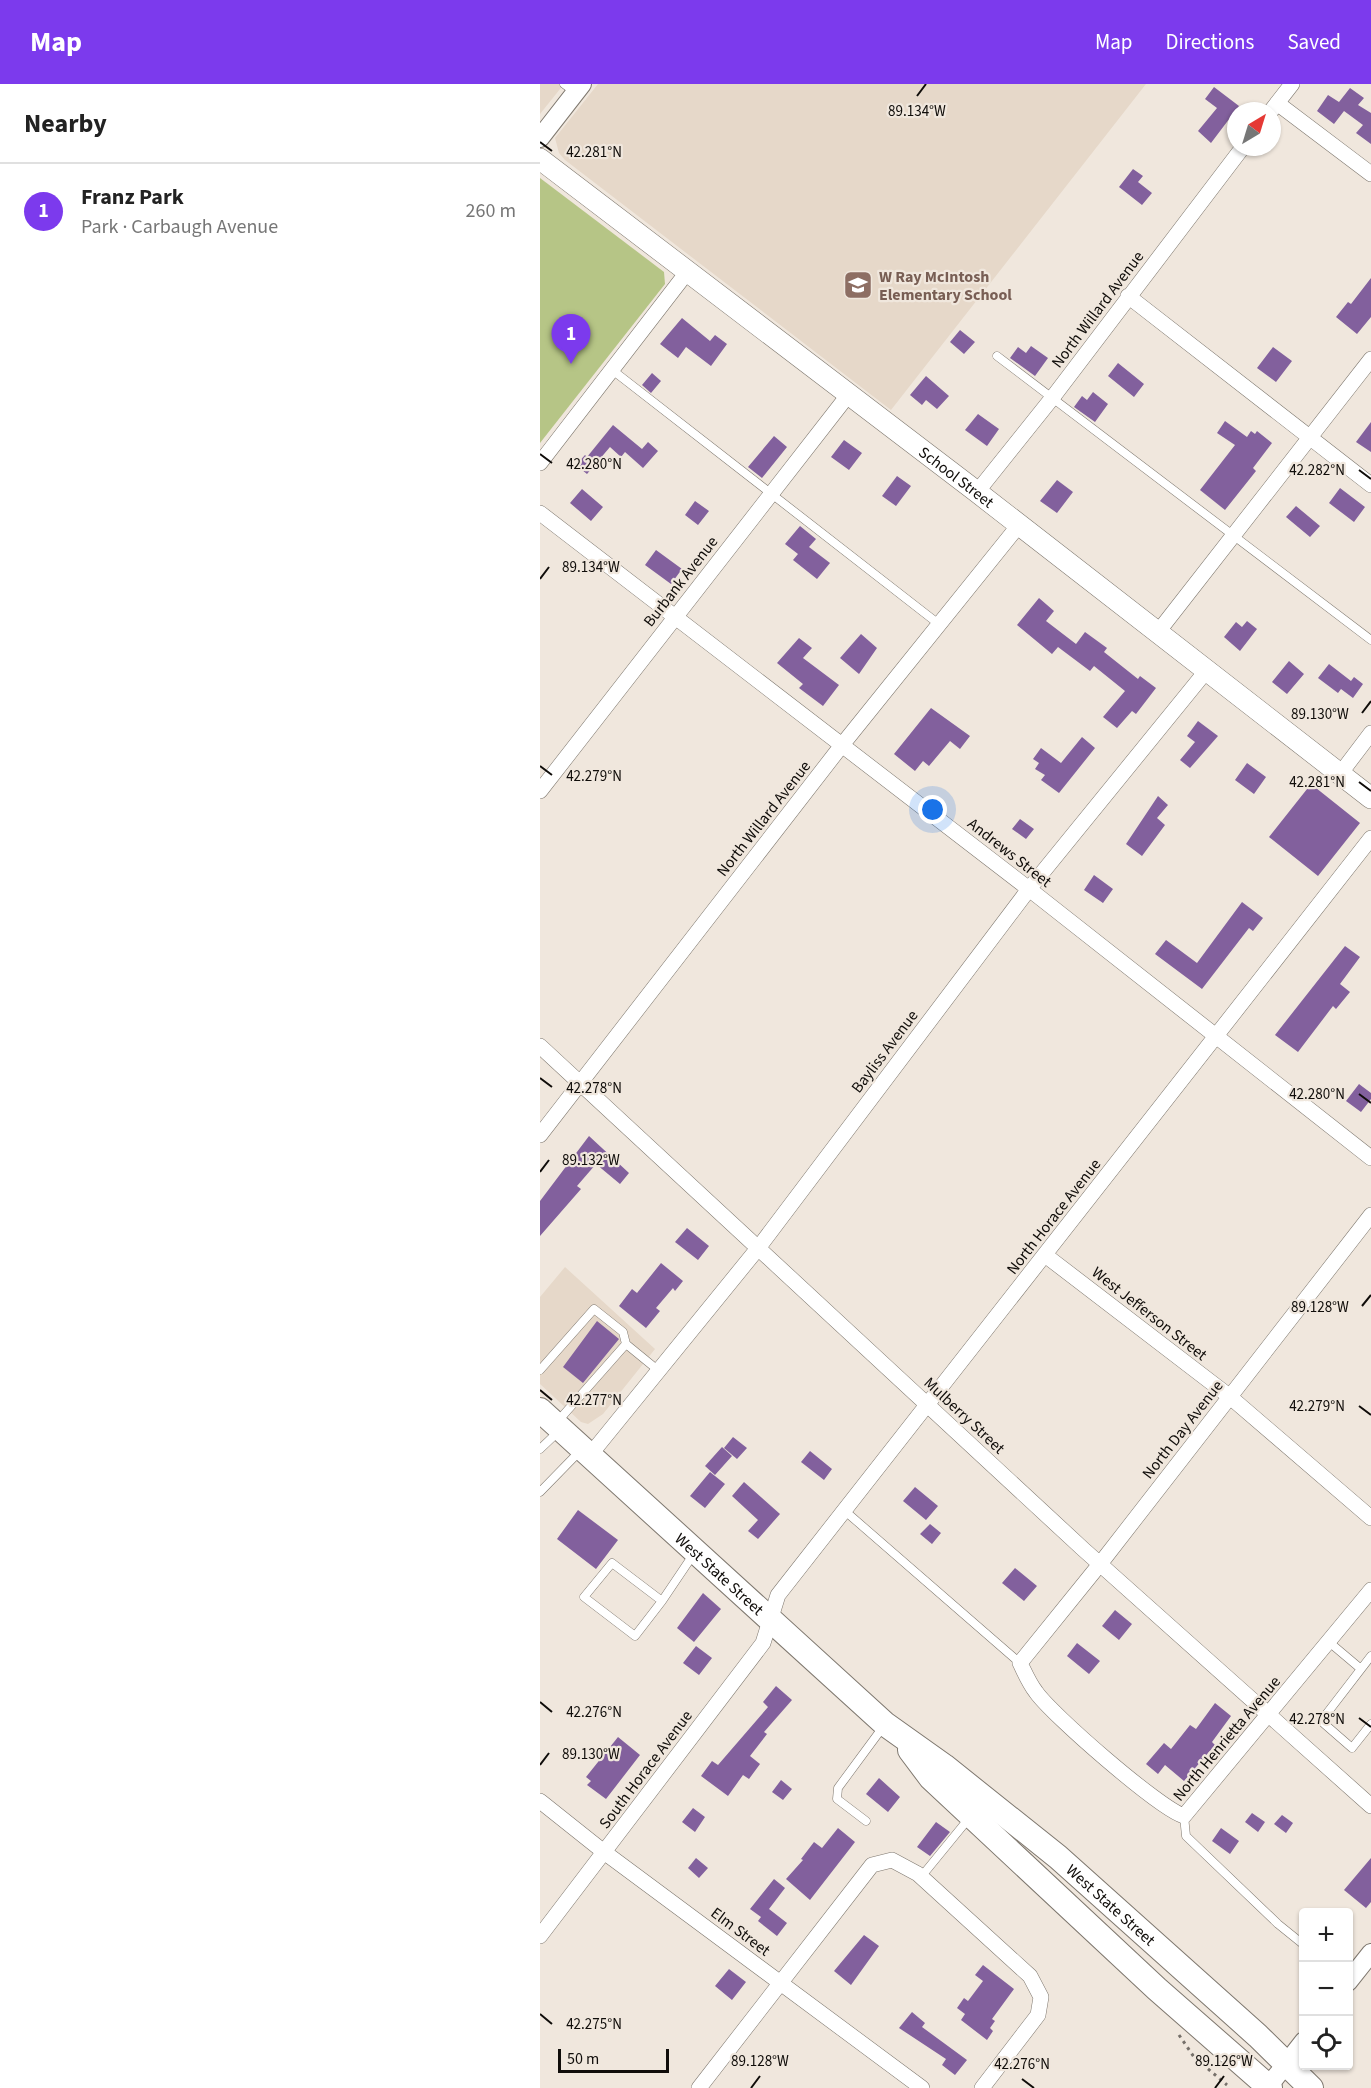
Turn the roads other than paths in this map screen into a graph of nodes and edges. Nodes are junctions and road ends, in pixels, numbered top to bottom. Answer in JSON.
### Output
{"nodes":[{"id":1,"x":1292,"y":84,"type":"edge"},
{"id":2,"x":574,"y":87,"type":"edge"},
{"id":3,"x":1278,"y":102,"type":"edge"},
{"id":4,"x":1281,"y":112,"type":"edge"},
{"id":5,"x":540,"y":138,"type":"edge"},
{"id":6,"x":1236,"y":156,"type":"edge"},
{"id":7,"x":540,"y":159,"type":"edge"},
{"id":8,"x":1371,"y":174,"type":"edge"},
{"id":9,"x":688,"y":272,"type":"junction"},
{"id":10,"x":1128,"y":296,"type":"junction"},
{"id":11,"x":998,"y":356,"type":"dead end"},
{"id":12,"x":1371,"y":359,"type":"edge"},
{"id":13,"x":611,"y":369,"type":"junction"},
{"id":14,"x":849,"y":394,"type":"junction"},
{"id":15,"x":1053,"y":397,"type":"junction"},
{"id":16,"x":1309,"y":438,"type":"junction"},
{"id":17,"x":540,"y":463,"type":"edge"},
{"id":18,"x":1371,"y":485,"type":"edge"},
{"id":19,"x":772,"y":492,"type":"junction"},
{"id":20,"x":977,"y":492,"type":"junction"},
{"id":21,"x":540,"y":513,"type":"edge"},
{"id":22,"x":1019,"y":525,"type":"junction"},
{"id":23,"x":1235,"y":534,"type":"junction"},
{"id":24,"x":675,"y":617,"type":"junction"},
{"id":25,"x":940,"y":625,"type":"junction"},
{"id":26,"x":1158,"y":632,"type":"junction"},
{"id":27,"x":1371,"y":640,"type":"edge"},
{"id":28,"x":1206,"y":670,"type":"junction"},
{"id":29,"x":1371,"y":734,"type":"edge"},
{"id":30,"x":842,"y":745,"type":"junction"},
{"id":31,"x":1340,"y":774,"type":"junction"},
{"id":32,"x":540,"y":791,"type":"edge"},
{"id":33,"x":1371,"y":798,"type":"edge"},
{"id":34,"x":1371,"y":838,"type":"edge"},
{"id":35,"x":1029,"y":889,"type":"junction"},
{"id":36,"x":1216,"y":1036,"type":"junction"},
{"id":37,"x":540,"y":1046,"type":"edge"},
{"id":38,"x":582,"y":1083,"type":"junction"},
{"id":39,"x":540,"y":1135,"type":"edge"},
{"id":40,"x":1371,"y":1158,"type":"edge"},
{"id":41,"x":1371,"y":1215,"type":"edge"},
{"id":42,"x":759,"y":1246,"type":"junction"},
{"id":43,"x":1045,"y":1255,"type":"junction"},
{"id":44,"x":626,"y":1344,"type":"junction"},
{"id":45,"x":540,"y":1370,"type":"edge"},
{"id":46,"x":659,"y":1371,"type":"junction"},
{"id":47,"x":1229,"y":1396,"type":"junction"},
{"id":48,"x":928,"y":1405,"type":"junction"},
{"id":49,"x":552,"y":1421,"type":"edge"},
{"id":50,"x":540,"y":1449,"type":"edge"},
{"id":51,"x":586,"y":1452,"type":"junction"},
{"id":52,"x":540,"y":1492,"type":"edge"},
{"id":53,"x":845,"y":1511,"type":"junction"},
{"id":54,"x":1371,"y":1518,"type":"edge"},
{"id":55,"x":696,"y":1551,"type":"junction"},
{"id":56,"x":1100,"y":1564,"type":"junction"},
{"id":57,"x":1371,"y":1590,"type":"edge"},
{"id":58,"x":662,"y":1601,"type":"junction"},
{"id":59,"x":771,"y":1620,"type":"junction"},
{"id":60,"x":1329,"y":1642,"type":"junction"},
{"id":61,"x":1371,"y":1656,"type":"edge"},
{"id":62,"x":1020,"y":1663,"type":"junction"},
{"id":63,"x":1361,"y":1669,"type":"junction"},
{"id":64,"x":1270,"y":1714,"type":"junction"},
{"id":65,"x":1371,"y":1724,"type":"edge"},
{"id":66,"x":892,"y":1730,"type":"junction"},
{"id":67,"x":540,"y":1801,"type":"edge"},
{"id":68,"x":1371,"y":1806,"type":"edge"},
{"id":69,"x":971,"y":1816,"type":"junction"},
{"id":70,"x":1184,"y":1816,"type":"junction"},
{"id":71,"x":866,"y":1821,"type":"dead end"},
{"id":72,"x":604,"y":1852,"type":"junction"},
{"id":73,"x":921,"y":1877,"type":"junction"},
{"id":74,"x":540,"y":1936,"type":"edge"},
{"id":75,"x":1299,"y":1941,"type":"edge"},
{"id":76,"x":1371,"y":1953,"type":"edge"},
{"id":77,"x":1353,"y":1977,"type":"edge"},
{"id":78,"x":782,"y":1984,"type":"junction"},
{"id":79,"x":1299,"y":2047,"type":"edge"},
{"id":80,"x":1284,"y":2064,"type":"junction"},
{"id":81,"x":1268,"y":2087,"type":"edge"},
{"id":82,"x":699,"y":2088,"type":"edge"},
{"id":83,"x":922,"y":2088,"type":"edge"},
{"id":84,"x":982,"y":2088,"type":"edge"},
{"id":85,"x":1311,"y":2088,"type":"edge"}],
"edges":[{"from":1,"to":3,"type":"street"},
{"from":2,"to":5,"type":"street"},
{"from":4,"to":8,"type":"street"},
{"from":6,"to":10,"type":"street","name":"North Willard Avenue"},
{"from":7,"to":9,"type":"main road","name":"School Street"},
{"from":9,"to":13,"type":"street"},
{"from":9,"to":14,"type":"main road","name":"School Street"},
{"from":10,"to":15,"type":"street","name":"North Willard Avenue"},
{"from":10,"to":16,"type":"street"},
{"from":11,"to":15,"type":"lane"},
{"from":12,"to":16,"type":"street"},
{"from":13,"to":17,"type":"street"},
{"from":13,"to":19,"type":"lane"},
{"from":14,"to":19,"type":"street","name":"Burbank Avenue"},
{"from":14,"to":20,"type":"main road","name":"School Street"},
{"from":15,"to":20,"type":"street","name":"North Willard Avenue"},
{"from":15,"to":23,"type":"lane"},
{"from":16,"to":18,"type":"street"},
{"from":16,"to":23,"type":"street"},
{"from":19,"to":24,"type":"street","name":"Burbank Avenue"},
{"from":19,"to":25,"type":"lane"},
{"from":20,"to":22,"type":"main road","name":"School Street"},
{"from":21,"to":24,"type":"street","name":"Andrews Street"},
{"from":22,"to":25,"type":"street","name":"North Willard Avenue"},
{"from":22,"to":26,"type":"main road","name":"School Street"},
{"from":23,"to":26,"type":"street"},
{"from":23,"to":27,"type":"lane"},
{"from":24,"to":30,"type":"street","name":"Andrews Street"},
{"from":24,"to":32,"type":"street","name":"Burbank Avenue"},
{"from":25,"to":30,"type":"street","name":"North Willard Avenue"},
{"from":26,"to":28,"type":"main road","name":"School Street"},
{"from":28,"to":31,"type":"main road","name":"School Street"},
{"from":28,"to":35,"type":"street","name":"Bayliss Avenue"},
{"from":29,"to":31,"type":"street"},
{"from":30,"to":35,"type":"street","name":"Andrews Street"},
{"from":30,"to":38,"type":"street","name":"North Willard Avenue"},
{"from":31,"to":33,"type":"main road","name":"School Street"},
{"from":34,"to":36,"type":"street","name":"North Horace Avenue"},
{"from":35,"to":36,"type":"street","name":"Andrews Street"},
{"from":35,"to":42,"type":"street","name":"Bayliss Avenue"},
{"from":36,"to":40,"type":"street","name":"Andrews Street"},
{"from":36,"to":43,"type":"street","name":"North Horace Avenue"},
{"from":37,"to":38,"type":"street","name":"Mulberry Street"},
{"from":38,"to":39,"type":"street","name":"North Willard Avenue"},
{"from":38,"to":42,"type":"street","name":"Mulberry Street"},
{"from":41,"to":47,"type":"street","name":"North Day Avenue"},
{"from":42,"to":46,"type":"street","name":"Bayliss Avenue"},
{"from":42,"to":48,"type":"street","name":"Mulberry Street"},
{"from":43,"to":47,"type":"street","name":"West Jefferson Street"},
{"from":43,"to":48,"type":"street","name":"North Horace Avenue"},
{"from":44,"to":45,"type":"lane"},
{"from":44,"to":46,"type":"lane"},
{"from":44,"to":49,"type":"lane"},
{"from":46,"to":51,"type":"street","name":"Bayliss Avenue"},
{"from":47,"to":54,"type":"street","name":"West Jefferson Street"},
{"from":47,"to":56,"type":"street","name":"North Day Avenue"},
{"from":48,"to":53,"type":"street","name":"North Horace Avenue"},
{"from":48,"to":56,"type":"street","name":"Mulberry Street"},
{"from":49,"to":50,"type":"lane"},
{"from":49,"to":51,"type":"main road","name":"West State Street"},
{"from":51,"to":52,"type":"lane"},
{"from":51,"to":55,"type":"main road","name":"West State Street"},
{"from":53,"to":59,"type":"street","name":"North Horace Avenue"},
{"from":53,"to":62,"type":"lane"},
{"from":55,"to":58,"type":"lane"},
{"from":55,"to":59,"type":"main road","name":"West State Street"},
{"from":56,"to":62,"type":"street","name":"North Day Avenue"},
{"from":56,"to":64,"type":"street","name":"Mulberry Street"},
{"from":57,"to":60,"type":"street","name":"North Henrietta Avenue"},
{"from":58,"to":58,"type":"lane"},
{"from":59,"to":66,"type":"main road","name":"West State Street"},
{"from":59,"to":72,"type":"street","name":"South Horace Avenue"},
{"from":60,"to":63,"type":"lane"},
{"from":60,"to":64,"type":"street","name":"North Henrietta Avenue"},
{"from":61,"to":63,"type":"lane"},
{"from":62,"to":70,"type":"street","name":"North Henrietta Avenue"},
{"from":63,"to":65,"type":"lane"},
{"from":64,"to":68,"type":"street","name":"Mulberry Street"},
{"from":64,"to":70,"type":"street","name":"North Henrietta Avenue"},
{"from":66,"to":69,"type":"main road","name":"West State Street"},
{"from":66,"to":71,"type":"lane"},
{"from":66,"to":80,"type":"main road","name":"West State Street"},
{"from":67,"to":72,"type":"street","name":"Elm Street"},
{"from":69,"to":73,"type":"lane"},
{"from":69,"to":81,"type":"main road","name":"West State Street"},
{"from":70,"to":75,"type":"lane"},
{"from":72,"to":74,"type":"street","name":"South Horace Avenue"},
{"from":72,"to":78,"type":"street","name":"Elm Street"},
{"from":73,"to":78,"type":"street"},
{"from":73,"to":84,"type":"street"},
{"from":76,"to":77,"type":"street"},
{"from":78,"to":82,"type":"street"},
{"from":78,"to":83,"type":"street","name":"Elm Street"},
{"from":79,"to":80,"type":"street"},
{"from":80,"to":81,"type":"street"},
{"from":80,"to":85,"type":"main road","name":"West State Street"}]}
